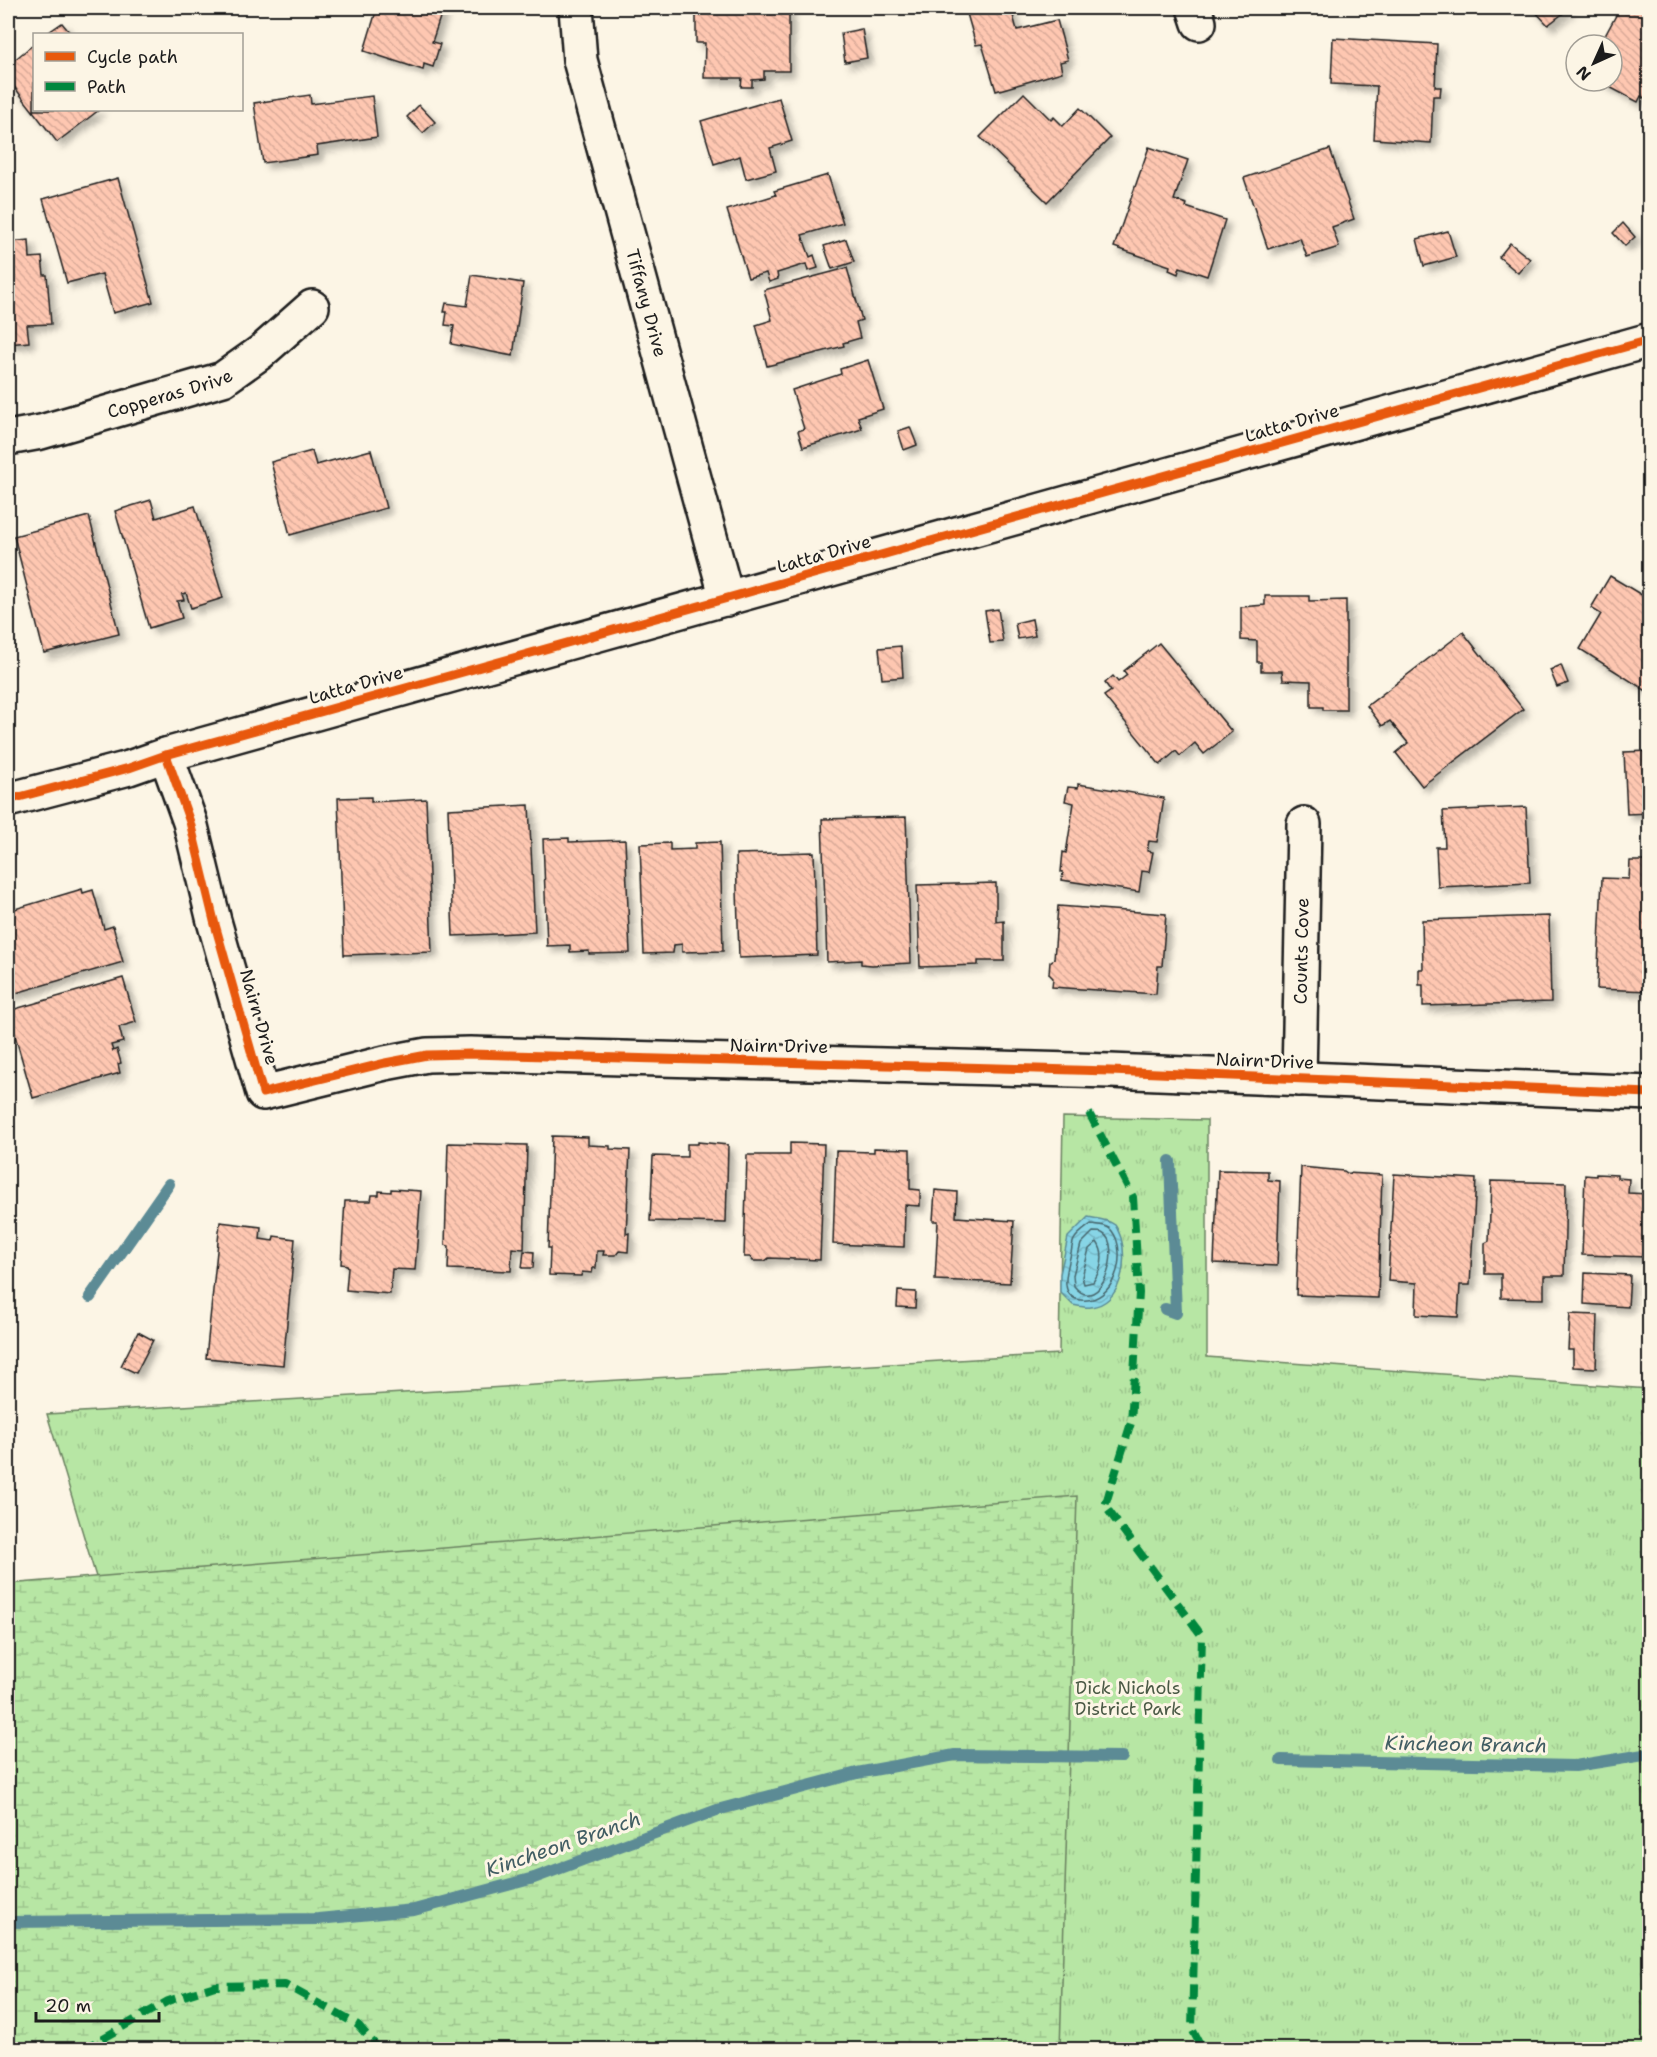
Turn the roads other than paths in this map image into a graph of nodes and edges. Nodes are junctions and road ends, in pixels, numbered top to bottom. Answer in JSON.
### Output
{"nodes":[{"id":1,"x":576,"y":8,"type":"edge"},
{"id":2,"x":312,"y":307,"type":"dead end"},
{"id":3,"x":1650,"y":340,"type":"edge"},
{"id":4,"x":8,"y":438,"type":"edge"},
{"id":5,"x":727,"y":598,"type":"junction"},
{"id":6,"x":166,"y":755,"type":"junction"},
{"id":7,"x":8,"y":800,"type":"edge"},
{"id":8,"x":1304,"y":824,"type":"dead end"},
{"id":9,"x":1299,"y":1079,"type":"junction"},
{"id":10,"x":1650,"y":1093,"type":"edge"}],
"edges":[{"from":1,"to":5,"type":"street","name":"Tiffany Drive"},
{"from":2,"to":4,"type":"street","name":"Copperas Drive"},
{"from":3,"to":5,"type":"street","name":"Latta Drive"},
{"from":5,"to":6,"type":"street","name":"Latta Drive"},
{"from":6,"to":7,"type":"street","name":"Latta Drive"},
{"from":6,"to":9,"type":"street","name":"Nairn Drive"},
{"from":8,"to":9,"type":"street","name":"Counts Cove"},
{"from":9,"to":10,"type":"street","name":"Nairn Drive"}]}
